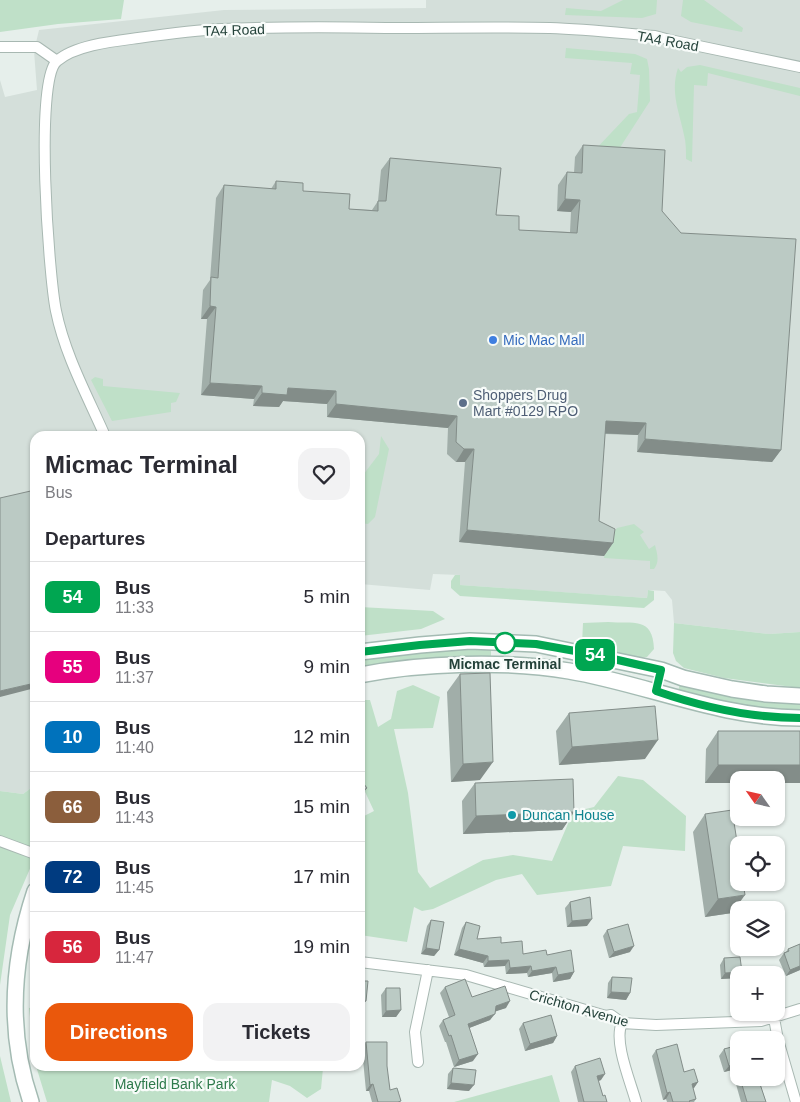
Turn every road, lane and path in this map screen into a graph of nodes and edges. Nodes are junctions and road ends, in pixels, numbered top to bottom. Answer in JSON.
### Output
{"nodes":[{"id":1,"x":0,"y":47,"type":"edge"},
{"id":2,"x":57,"y":61,"type":"junction"},
{"id":3,"x":800,"y":67,"type":"edge"},
{"id":4,"x":103,"y":431,"type":"edge"},
{"id":5,"x":365,"y":651,"type":"edge"},
{"id":6,"x":365,"y":674,"type":"edge"},
{"id":7,"x":800,"y":696,"type":"edge"},
{"id":8,"x":800,"y":718,"type":"edge"},
{"id":9,"x":0,"y":841,"type":"edge"},
{"id":10,"x":30,"y":852,"type":"edge"},
{"id":11,"x":30,"y":906,"type":"edge"},
{"id":12,"x":365,"y":963,"type":"edge"},
{"id":13,"x":428,"y":970,"type":"junction"},
{"id":14,"x":800,"y":1009,"type":"edge"},
{"id":15,"x":785,"y":1014,"type":"edge"},
{"id":16,"x":744,"y":1021,"type":"edge"},
{"id":17,"x":775,"y":1021,"type":"edge"},
{"id":18,"x":622,"y":1023,"type":"junction"},
{"id":19,"x":418,"y":1062,"type":"dead end"},
{"id":20,"x":31,"y":1102,"type":"edge"},
{"id":21,"x":636,"y":1102,"type":"edge"},
{"id":22,"x":796,"y":1102,"type":"edge"}],
"edges":[{"from":1,"to":2,"type":"street"},
{"from":2,"to":3,"type":"street","name":"TA4 Road"},
{"from":2,"to":4,"type":"street"},
{"from":5,"to":7,"type":"street"},
{"from":6,"to":8,"type":"street"},
{"from":9,"to":10,"type":"street"},
{"from":11,"to":20,"type":"street"},
{"from":12,"to":13,"type":"street","name":"Crichton Avenue"},
{"from":13,"to":18,"type":"street","name":"Crichton Avenue"},
{"from":13,"to":19,"type":"street"},
{"from":14,"to":15,"type":"street","name":"Crichton Avenue"},
{"from":16,"to":18,"type":"street","name":"Crichton Avenue"},
{"from":17,"to":22,"type":"street"},
{"from":18,"to":21,"type":"street"}]}
